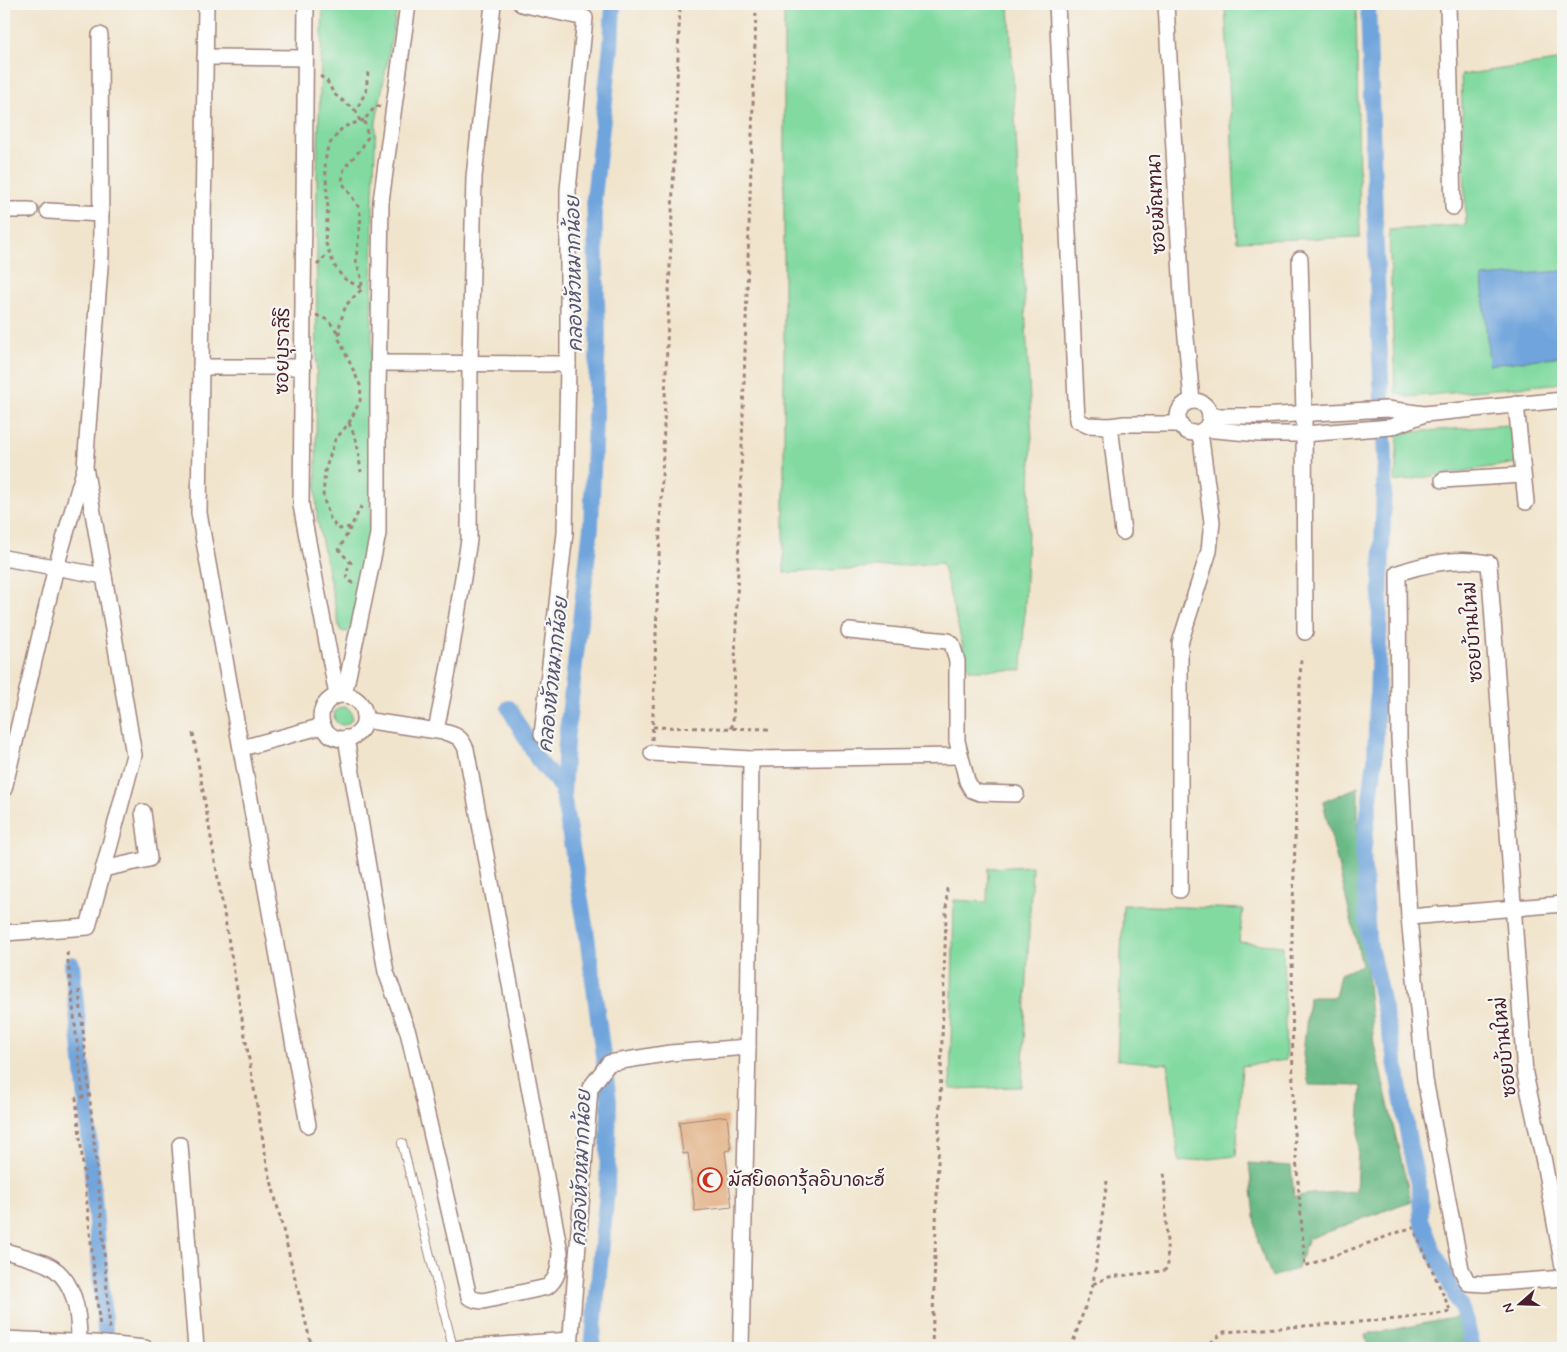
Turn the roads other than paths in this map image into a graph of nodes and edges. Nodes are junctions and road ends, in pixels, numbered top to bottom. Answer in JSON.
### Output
{"nodes":[{"id":1,"x":206,"y":4,"type":"edge"},
{"id":2,"x":306,"y":4,"type":"edge"},
{"id":3,"x":408,"y":4,"type":"edge"},
{"id":4,"x":493,"y":4,"type":"edge"},
{"id":5,"x":521,"y":4,"type":"edge"},
{"id":6,"x":1057,"y":4,"type":"edge"},
{"id":7,"x":1166,"y":4,"type":"edge"},
{"id":8,"x":1448,"y":4,"type":"edge"},
{"id":9,"x":100,"y":35,"type":"dead end"},
{"id":10,"x":205,"y":57,"type":"junction"},
{"id":11,"x":305,"y":62,"type":"junction"},
{"id":12,"x":1453,"y":207,"type":"dead end"},
{"id":13,"x":4,"y":210,"type":"edge"},
{"id":14,"x":30,"y":210,"type":"dead end"},
{"id":15,"x":48,"y":211,"type":"dead end"},
{"id":16,"x":101,"y":214,"type":"junction"},
{"id":17,"x":1300,"y":259,"type":"dead end"},
{"id":18,"x":379,"y":363,"type":"junction"},
{"id":19,"x":470,"y":363,"type":"junction"},
{"id":20,"x":568,"y":364,"type":"junction"},
{"id":21,"x":201,"y":367,"type":"junction"},
{"id":22,"x":303,"y":367,"type":"junction"},
{"id":23,"x":1563,"y":400,"type":"edge"},
{"id":24,"x":1192,"y":401,"type":"junction"},
{"id":25,"x":1516,"y":404,"type":"junction"},
{"id":26,"x":1304,"y":414,"type":"junction"},
{"id":27,"x":1424,"y":414,"type":"junction"},
{"id":28,"x":1180,"y":424,"type":"junction"},
{"id":29,"x":1110,"y":426,"type":"junction"},
{"id":30,"x":1205,"y":426,"type":"junction"},
{"id":31,"x":1304,"y":434,"type":"junction"},
{"id":32,"x":85,"y":467,"type":"junction"},
{"id":33,"x":1522,"y":475,"type":"junction"},
{"id":34,"x":1443,"y":480,"type":"dead end"},
{"id":35,"x":1526,"y":502,"type":"dead end"},
{"id":36,"x":1123,"y":532,"type":"dead end"},
{"id":37,"x":4,"y":558,"type":"edge"},
{"id":38,"x":56,"y":567,"type":"junction"},
{"id":39,"x":104,"y":576,"type":"junction"},
{"id":40,"x":849,"y":631,"type":"dead end"},
{"id":41,"x":1305,"y":632,"type":"dead end"},
{"id":42,"x":341,"y":695,"type":"junction"},
{"id":43,"x":364,"y":720,"type":"junction"},
{"id":44,"x":323,"y":726,"type":"junction"},
{"id":45,"x":436,"y":730,"type":"junction"},
{"id":46,"x":542,"y":735,"type":"dead end"},
{"id":47,"x":346,"y":738,"type":"junction"},
{"id":48,"x":242,"y":748,"type":"junction"},
{"id":49,"x":652,"y":754,"type":"road end"},
{"id":50,"x":959,"y":756,"type":"junction"},
{"id":51,"x":751,"y":759,"type":"junction"},
{"id":52,"x":4,"y":789,"type":"edge"},
{"id":53,"x":1016,"y":794,"type":"dead end"},
{"id":54,"x":143,"y":812,"type":"dead end"},
{"id":55,"x":103,"y":869,"type":"junction"},
{"id":56,"x":1180,"y":890,"type":"dead end"},
{"id":57,"x":1563,"y":904,"type":"edge"},
{"id":58,"x":1512,"y":909,"type":"junction"},
{"id":59,"x":1408,"y":917,"type":"junction"},
{"id":60,"x":4,"y":934,"type":"edge"},
{"id":61,"x":748,"y":1047,"type":"junction"},
{"id":62,"x":308,"y":1125,"type":"dead end"},
{"id":63,"x":402,"y":1143,"type":"dead end"},
{"id":64,"x":180,"y":1145,"type":"dead end"},
{"id":65,"x":6,"y":1251,"type":"dead end"},
{"id":66,"x":1563,"y":1267,"type":"edge"},
{"id":67,"x":1563,"y":1278,"type":"edge"},
{"id":68,"x":4,"y":1339,"type":"edge"},
{"id":69,"x":79,"y":1342,"type":"junction"},
{"id":70,"x":570,"y":1344,"type":"edge"},
{"id":71,"x":145,"y":1348,"type":"edge"},
{"id":72,"x":196,"y":1348,"type":"edge"},
{"id":73,"x":452,"y":1348,"type":"edge"},
{"id":74,"x":460,"y":1348,"type":"edge"},
{"id":75,"x":742,"y":1348,"type":"edge"}],
"edges":[{"from":1,"to":10,"type":"street"},
{"from":2,"to":11,"type":"street","name":"ซอยบุราสิริ"},
{"from":3,"to":18,"type":"street"},
{"from":4,"to":19,"type":"street"},
{"from":5,"to":20,"type":"street"},
{"from":6,"to":29,"type":"street"},
{"from":7,"to":24,"type":"street","name":"ซอยมัณฑนา"},
{"from":8,"to":12,"type":"street"},
{"from":9,"to":16,"type":"street"},
{"from":10,"to":11,"type":"street"},
{"from":10,"to":21,"type":"street"},
{"from":11,"to":22,"type":"street","name":"ซอยบุราสิริ"},
{"from":13,"to":14,"type":"street"},
{"from":15,"to":16,"type":"street"},
{"from":16,"to":32,"type":"street"},
{"from":17,"to":26,"type":"street"},
{"from":18,"to":19,"type":"street"},
{"from":18,"to":42,"type":"street"},
{"from":19,"to":20,"type":"street"},
{"from":19,"to":45,"type":"street"},
{"from":20,"to":46,"type":"street"},
{"from":21,"to":22,"type":"street"},
{"from":21,"to":48,"type":"street"},
{"from":22,"to":42,"type":"street","name":"ซอยบุราสิริ"},
{"from":23,"to":25,"type":"street"},
{"from":24,"to":28,"type":"street"},
{"from":24,"to":30,"type":"street"},
{"from":25,"to":27,"type":"street"},
{"from":25,"to":33,"type":"street"},
{"from":26,"to":27,"type":"street"},
{"from":26,"to":30,"type":"street"},
{"from":26,"to":31,"type":"street"},
{"from":27,"to":31,"type":"street"},
{"from":28,"to":29,"type":"street"},
{"from":28,"to":30,"type":"street"},
{"from":29,"to":36,"type":"street"},
{"from":30,"to":31,"type":"street"},
{"from":30,"to":56,"type":"street"},
{"from":31,"to":41,"type":"street"},
{"from":32,"to":38,"type":"street"},
{"from":32,"to":39,"type":"street"},
{"from":33,"to":34,"type":"street"},
{"from":33,"to":35,"type":"street"},
{"from":37,"to":38,"type":"street"},
{"from":38,"to":39,"type":"street"},
{"from":38,"to":52,"type":"street"},
{"from":39,"to":55,"type":"street"},
{"from":40,"to":50,"type":"street"},
{"from":42,"to":43,"type":"street"},
{"from":42,"to":44,"type":"street"},
{"from":43,"to":45,"type":"street"},
{"from":43,"to":47,"type":"street"},
{"from":44,"to":47,"type":"street"},
{"from":44,"to":48,"type":"street"},
{"from":45,"to":47,"type":"street"},
{"from":48,"to":62,"type":"street"},
{"from":49,"to":51,"type":"street"},
{"from":50,"to":51,"type":"street"},
{"from":50,"to":53,"type":"street"},
{"from":51,"to":61,"type":"street"},
{"from":54,"to":55,"type":"street"},
{"from":55,"to":60,"type":"street"},
{"from":57,"to":58,"type":"street"},
{"from":58,"to":59,"type":"street"},
{"from":58,"to":59,"type":"street","name":"ซอยบ้านใหม่"},
{"from":58,"to":66,"type":"street","name":"ซอยบ้านใหม่"},
{"from":59,"to":67,"type":"street"},
{"from":61,"to":70,"type":"street"},
{"from":61,"to":75,"type":"street"},
{"from":63,"to":73,"type":"lane"},
{"from":64,"to":72,"type":"street"},
{"from":65,"to":69,"type":"street"},
{"from":68,"to":69,"type":"street"},
{"from":69,"to":71,"type":"street"},
{"from":70,"to":74,"type":"street"}]}
